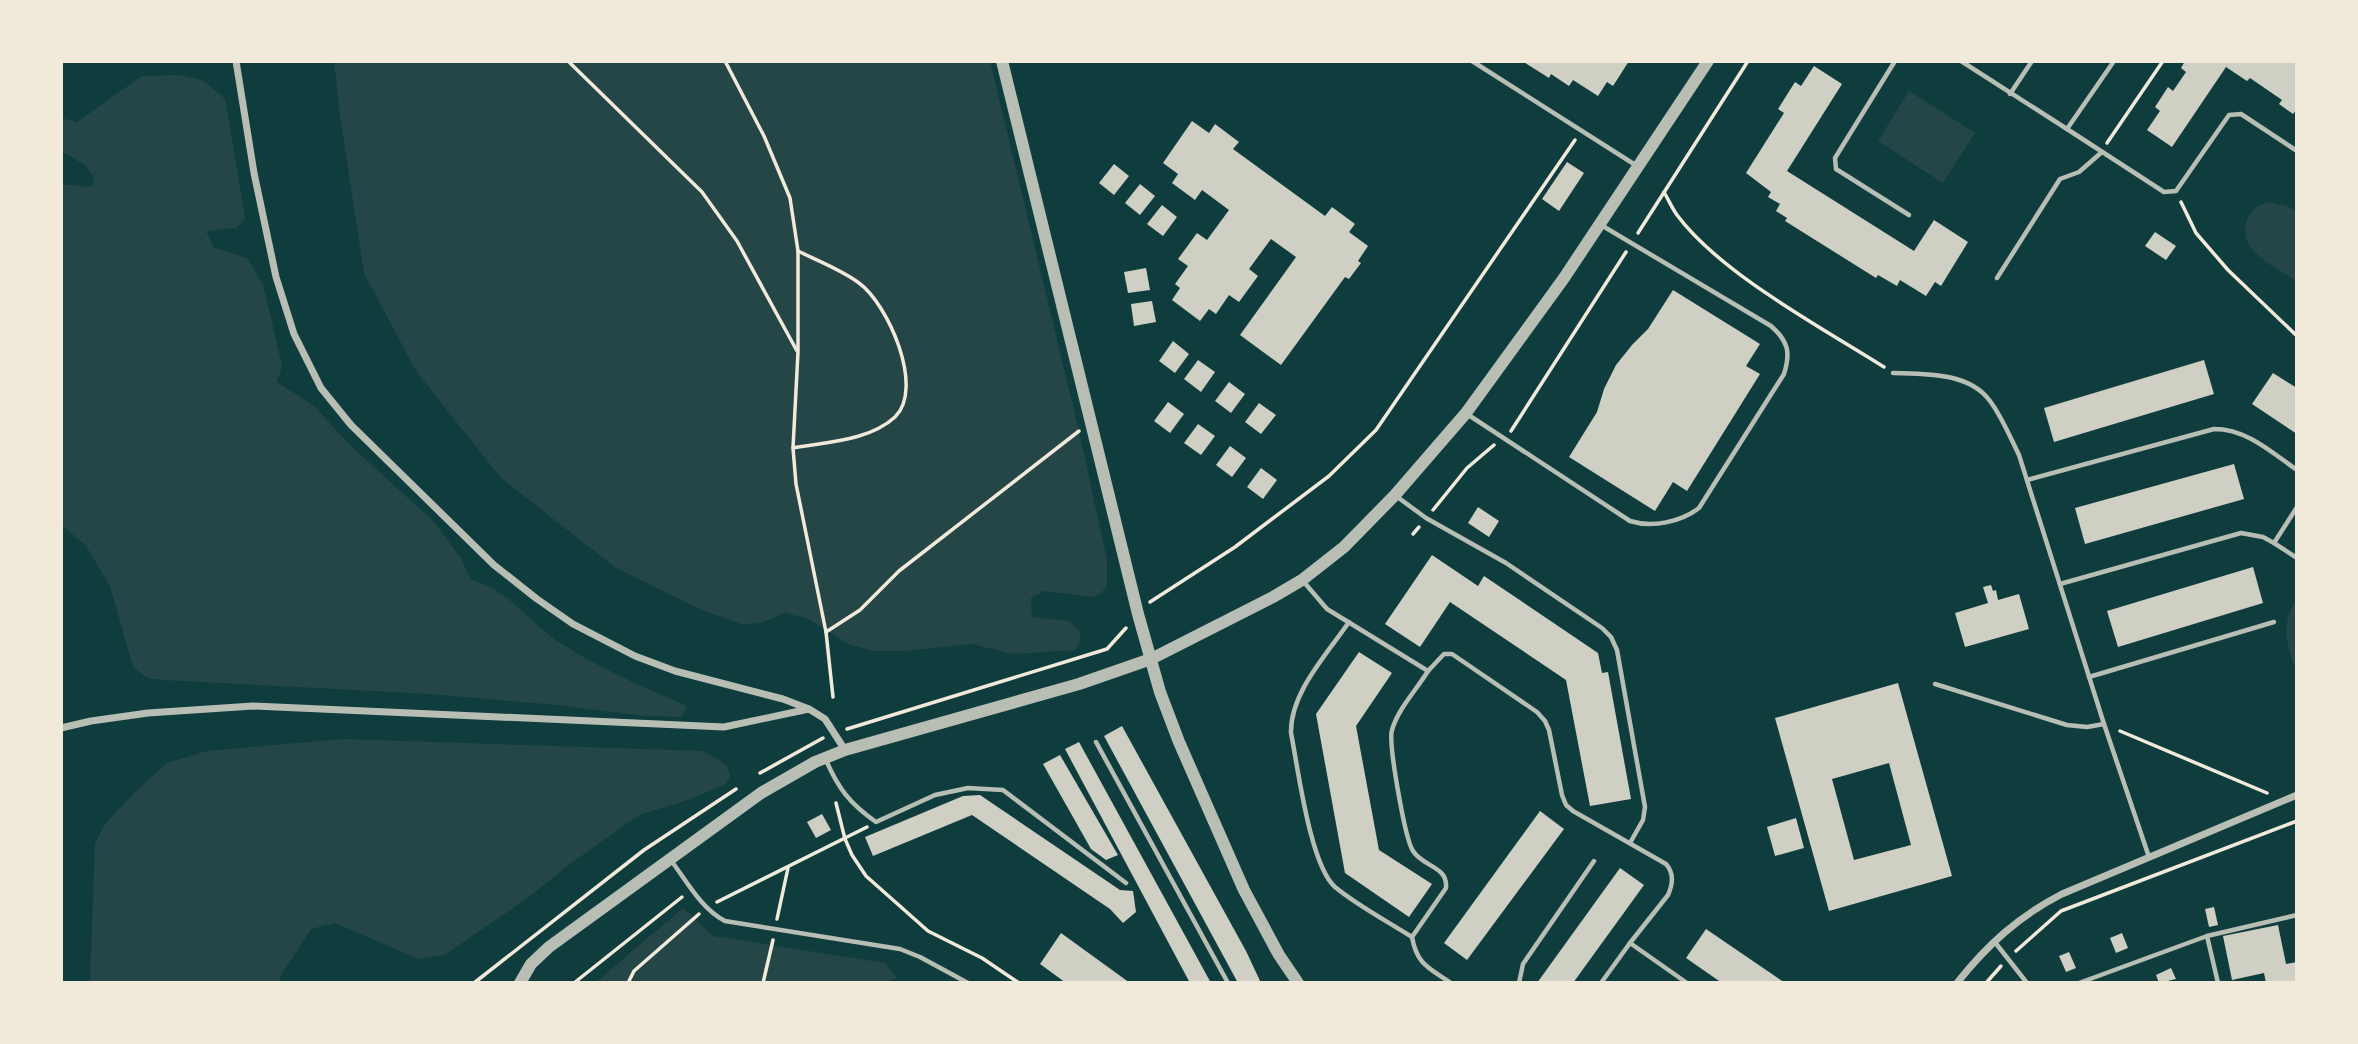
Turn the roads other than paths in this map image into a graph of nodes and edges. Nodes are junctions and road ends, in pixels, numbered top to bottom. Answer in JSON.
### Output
{"nodes":[{"id":1,"x":236,"y":61,"type":"edge"},
{"id":2,"x":1002,"y":61,"type":"edge"},
{"id":3,"x":1472,"y":61,"type":"edge"},
{"id":4,"x":1708,"y":61,"type":"edge"},
{"id":5,"x":1895,"y":61,"type":"edge"},
{"id":6,"x":1961,"y":61,"type":"edge"},
{"id":7,"x":2032,"y":61,"type":"edge"},
{"id":8,"x":2113,"y":61,"type":"edge"},
{"id":9,"x":2010,"y":94,"type":"junction"},
{"id":10,"x":2067,"y":129,"type":"junction"},
{"id":11,"x":2297,"y":150,"type":"edge"},
{"id":12,"x":2102,"y":152,"type":"junction"},
{"id":13,"x":1637,"y":166,"type":"junction"},
{"id":14,"x":1909,"y":215,"type":"dead end"},
{"id":15,"x":1599,"y":224,"type":"junction"},
{"id":16,"x":1997,"y":278,"type":"dead end"},
{"id":17,"x":1893,"y":373,"type":"road end"},
{"id":18,"x":1466,"y":414,"type":"junction"},
{"id":19,"x":2297,"y":470,"type":"edge"},
{"id":20,"x":2027,"y":480,"type":"junction"},
{"id":21,"x":1395,"y":495,"type":"junction"},
{"id":22,"x":2297,"y":507,"type":"edge"},
{"id":23,"x":2274,"y":543,"type":"junction"},
{"id":24,"x":2297,"y":558,"type":"edge"},
{"id":25,"x":1302,"y":580,"type":"junction"},
{"id":26,"x":2060,"y":583,"type":"junction"},
{"id":27,"x":1349,"y":622,"type":"junction"},
{"id":28,"x":2274,"y":622,"type":"dead end"},
{"id":29,"x":1151,"y":659,"type":"junction"},
{"id":30,"x":1429,"y":670,"type":"junction"},
{"id":31,"x":2089,"y":677,"type":"junction"},
{"id":32,"x":1935,"y":684,"type":"dead end"},
{"id":33,"x":809,"y":709,"type":"junction"},
{"id":34,"x":2104,"y":724,"type":"junction"},
{"id":35,"x":61,"y":728,"type":"edge"},
{"id":36,"x":1096,"y":742,"type":"dead end"},
{"id":37,"x":845,"y":750,"type":"junction"},
{"id":38,"x":820,"y":760,"type":"junction"},
{"id":39,"x":2297,"y":795,"type":"edge"},
{"id":40,"x":1630,"y":843,"type":"junction"},
{"id":41,"x":2149,"y":857,"type":"junction"},
{"id":42,"x":669,"y":859,"type":"junction"},
{"id":43,"x":1594,"y":861,"type":"dead end"},
{"id":44,"x":1126,"y":883,"type":"dead end"},
{"id":45,"x":2297,"y":915,"type":"edge"},
{"id":46,"x":2207,"y":936,"type":"junction"},
{"id":47,"x":1412,"y":937,"type":"junction"},
{"id":48,"x":1993,"y":941,"type":"junction"},
{"id":49,"x":1630,"y":943,"type":"junction"},
{"id":50,"x":520,"y":983,"type":"edge"},
{"id":51,"x":968,"y":983,"type":"edge"},
{"id":52,"x":1228,"y":983,"type":"edge"},
{"id":53,"x":1297,"y":983,"type":"edge"},
{"id":54,"x":1451,"y":983,"type":"edge"},
{"id":55,"x":1519,"y":983,"type":"edge"},
{"id":56,"x":1601,"y":983,"type":"edge"},
{"id":57,"x":1686,"y":983,"type":"edge"},
{"id":58,"x":1957,"y":983,"type":"edge"},
{"id":59,"x":2027,"y":983,"type":"edge"},
{"id":60,"x":2079,"y":983,"type":"edge"},
{"id":61,"x":2218,"y":983,"type":"edge"}],
"edges":[{"from":1,"to":33,"type":"street"},
{"from":2,"to":29,"type":"street"},
{"from":3,"to":13,"type":"lane"},
{"from":4,"to":13,"type":"street"},
{"from":5,"to":14,"type":"lane"},
{"from":6,"to":9,"type":"lane"},
{"from":7,"to":9,"type":"lane"},
{"from":8,"to":10,"type":"lane"},
{"from":9,"to":10,"type":"lane"},
{"from":10,"to":12,"type":"lane"},
{"from":11,"to":12,"type":"lane"},
{"from":12,"to":16,"type":"lane"},
{"from":13,"to":15,"type":"street"},
{"from":15,"to":18,"type":"street"},
{"from":15,"to":18,"type":"lane"},
{"from":17,"to":20,"type":"lane"},
{"from":18,"to":21,"type":"street"},
{"from":19,"to":20,"type":"lane"},
{"from":20,"to":26,"type":"lane"},
{"from":21,"to":25,"type":"street"},
{"from":21,"to":40,"type":"lane"},
{"from":22,"to":23,"type":"lane"},
{"from":23,"to":24,"type":"lane"},
{"from":23,"to":26,"type":"lane"},
{"from":25,"to":27,"type":"lane"},
{"from":25,"to":29,"type":"street"},
{"from":26,"to":31,"type":"lane"},
{"from":27,"to":30,"type":"lane"},
{"from":27,"to":47,"type":"lane"},
{"from":28,"to":31,"type":"lane"},
{"from":29,"to":37,"type":"street"},
{"from":29,"to":53,"type":"street"},
{"from":30,"to":40,"type":"lane"},
{"from":30,"to":47,"type":"lane"},
{"from":31,"to":34,"type":"lane"},
{"from":32,"to":34,"type":"lane"},
{"from":33,"to":35,"type":"street"},
{"from":33,"to":37,"type":"street"},
{"from":34,"to":41,"type":"lane"},
{"from":36,"to":52,"type":"lane"},
{"from":37,"to":38,"type":"street"},
{"from":38,"to":42,"type":"street"},
{"from":38,"to":44,"type":"lane"},
{"from":39,"to":41,"type":"street"},
{"from":40,"to":49,"type":"lane"},
{"from":41,"to":48,"type":"street"},
{"from":42,"to":50,"type":"street"},
{"from":42,"to":51,"type":"lane"},
{"from":43,"to":55,"type":"lane"},
{"from":45,"to":46,"type":"lane"},
{"from":46,"to":60,"type":"lane"},
{"from":46,"to":61,"type":"lane"},
{"from":47,"to":54,"type":"lane"},
{"from":48,"to":58,"type":"street"},
{"from":48,"to":59,"type":"lane"},
{"from":49,"to":56,"type":"lane"},
{"from":49,"to":57,"type":"lane"}]}
